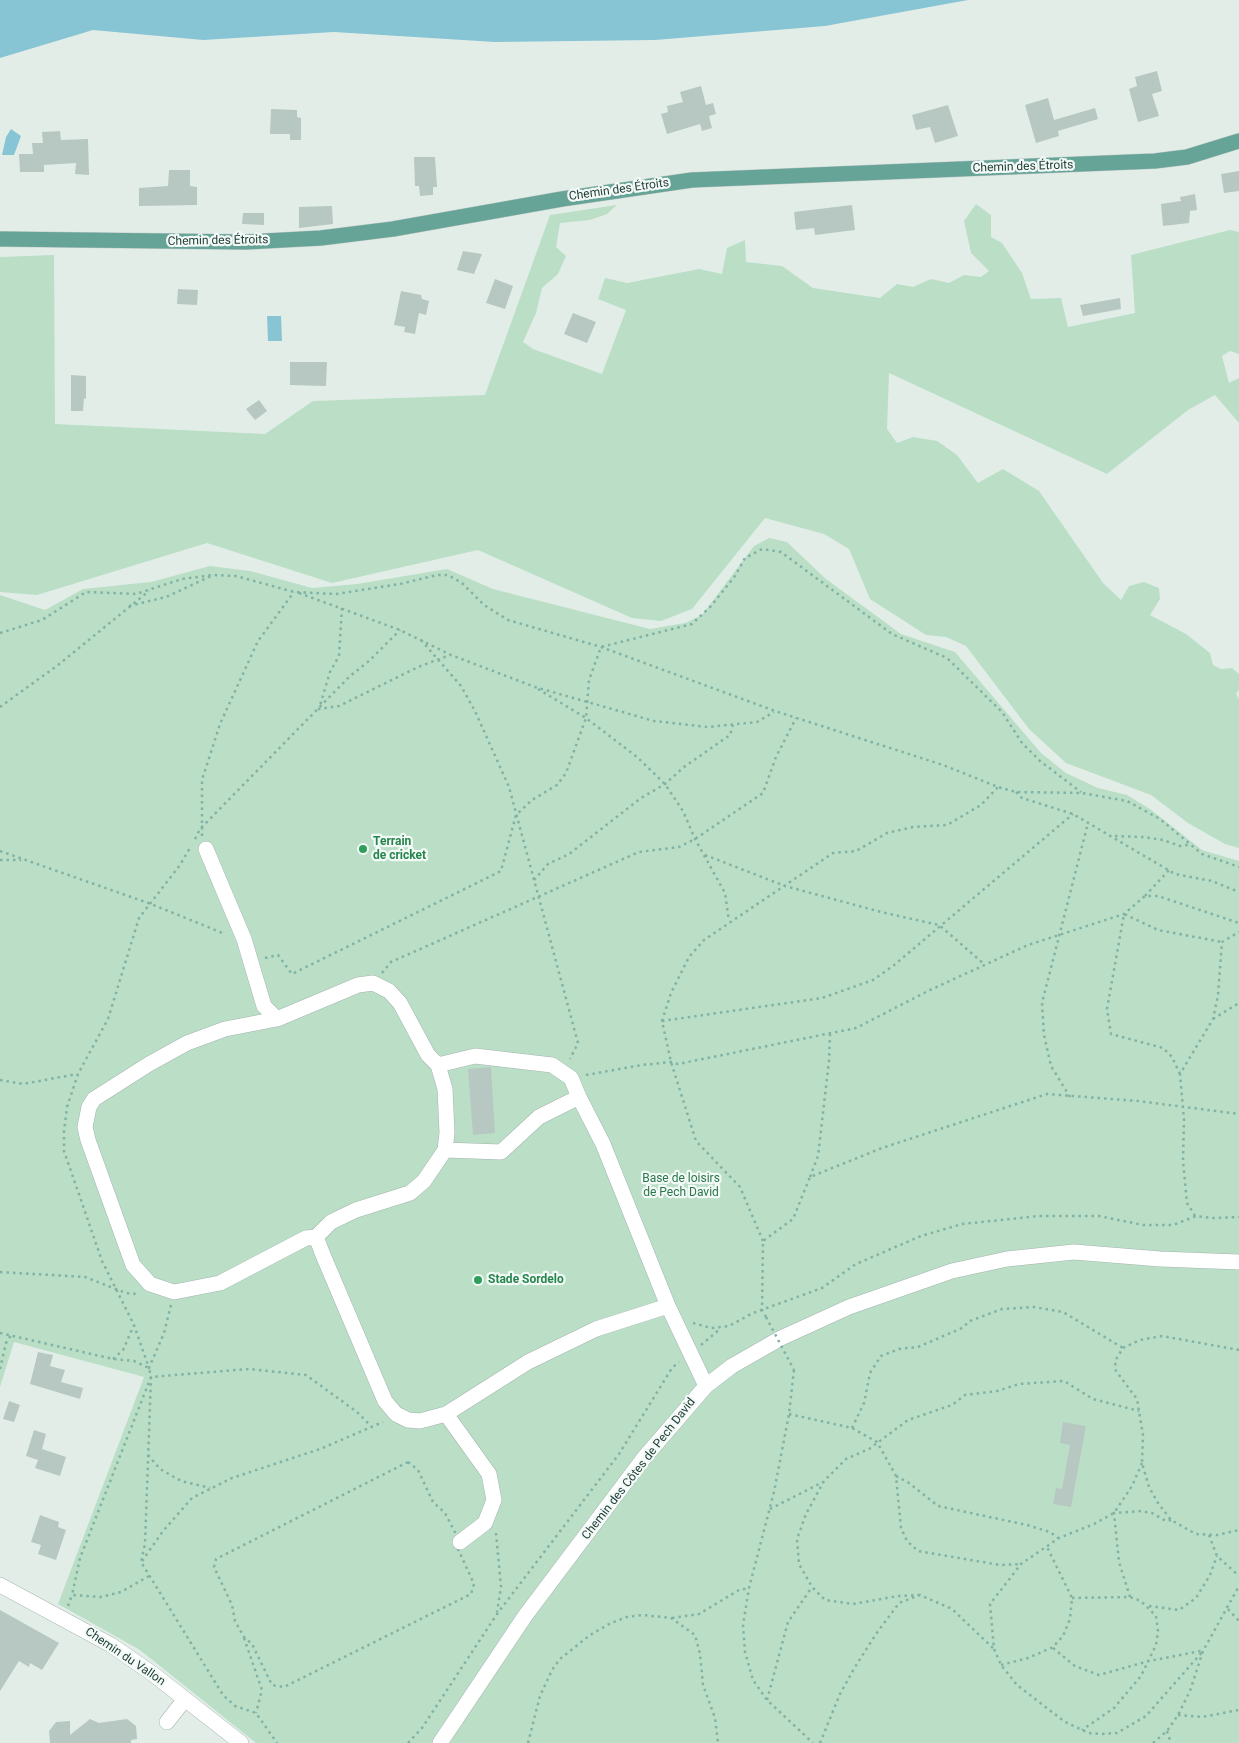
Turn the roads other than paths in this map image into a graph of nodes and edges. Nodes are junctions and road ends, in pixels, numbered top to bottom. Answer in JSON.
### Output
{"nodes":[{"id":1,"x":1239,"y":141,"type":"edge"},
{"id":2,"x":0,"y":239,"type":"edge"},
{"id":3,"x":206,"y":849,"type":"road end"},
{"id":4,"x":277,"y":1019,"type":"junction"},
{"id":5,"x":438,"y":1065,"type":"junction"},
{"id":6,"x":579,"y":1097,"type":"junction"},
{"id":7,"x":444,"y":1150,"type":"junction"},
{"id":8,"x":316,"y":1237,"type":"junction"},
{"id":9,"x":1239,"y":1262,"type":"edge"},
{"id":10,"x":668,"y":1306,"type":"junction"},
{"id":11,"x":706,"y":1386,"type":"junction"},
{"id":12,"x":446,"y":1414,"type":"junction"},
{"id":13,"x":460,"y":1542,"type":"road end"},
{"id":14,"x":0,"y":1585,"type":"edge"},
{"id":15,"x":185,"y":1699,"type":"junction"},
{"id":16,"x":167,"y":1722,"type":"dead end"},
{"id":17,"x":241,"y":1743,"type":"edge"},
{"id":18,"x":440,"y":1743,"type":"edge"}],
"edges":[{"from":1,"to":2,"type":"main road","name":"Chemin des Étroits"},
{"from":3,"to":4,"type":"street"},
{"from":4,"to":5,"type":"street"},
{"from":4,"to":8,"type":"street"},
{"from":5,"to":6,"type":"street"},
{"from":5,"to":7,"type":"street"},
{"from":6,"to":7,"type":"street"},
{"from":6,"to":10,"type":"street"},
{"from":7,"to":8,"type":"street"},
{"from":8,"to":12,"type":"street"},
{"from":9,"to":11,"type":"street","name":"Chemin des Côtes de Pech David"},
{"from":10,"to":11,"type":"street"},
{"from":10,"to":12,"type":"street"},
{"from":11,"to":18,"type":"street","name":"Chemin des Côtes de Pech David"},
{"from":12,"to":13,"type":"street"},
{"from":14,"to":15,"type":"street","name":"Chemin du Vallon"},
{"from":15,"to":16,"type":"street"},
{"from":15,"to":17,"type":"street","name":"Chemin du Vallon"}]}
